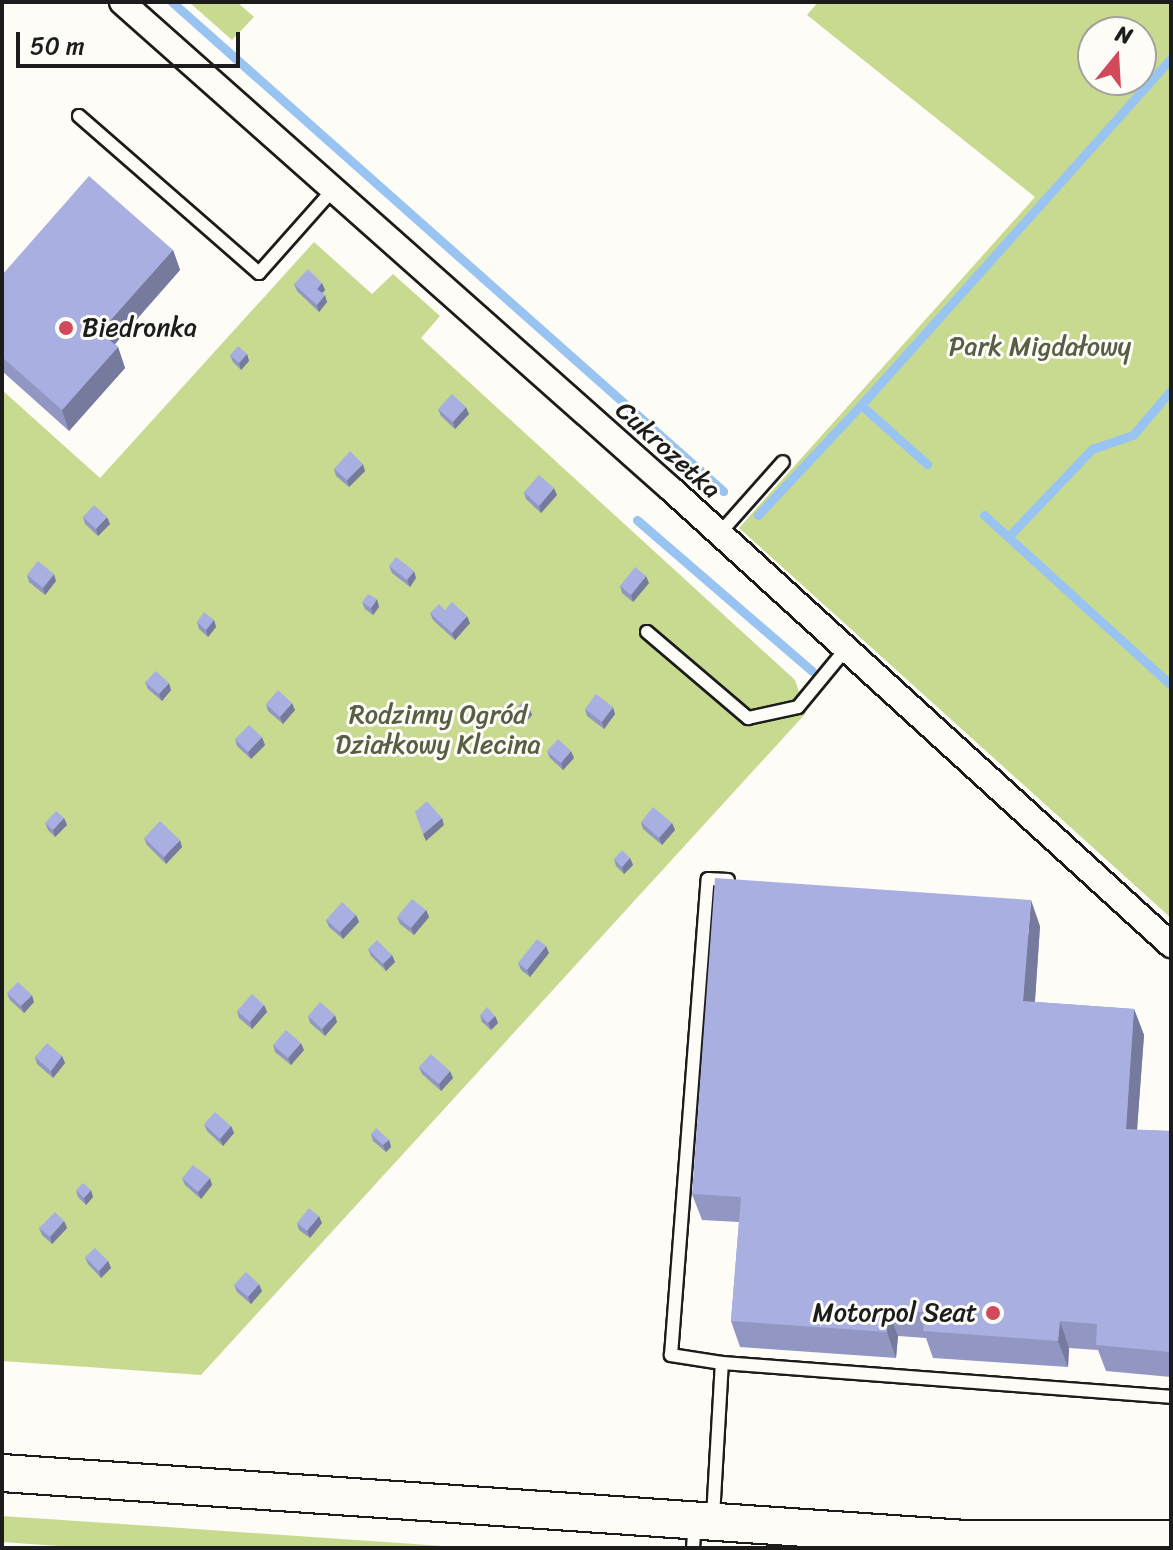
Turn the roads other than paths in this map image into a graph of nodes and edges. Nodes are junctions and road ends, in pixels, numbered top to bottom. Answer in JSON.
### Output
{"nodes":[{"id":1,"x":122,"y":2,"type":"edge"},
{"id":2,"x":79,"y":116,"type":"dead end"},
{"id":3,"x":331,"y":192,"type":"junction"},
{"id":4,"x":783,"y":462,"type":"dead end"},
{"id":5,"x":719,"y":534,"type":"junction"},
{"id":6,"x":647,"y":632,"type":"dead end"},
{"id":7,"x":845,"y":650,"type":"junction"},
{"id":8,"x":748,"y":882,"type":"edge"},
{"id":9,"x":1171,"y":945,"type":"edge"},
{"id":10,"x":722,"y":1363,"type":"junction"},
{"id":11,"x":1171,"y":1397,"type":"edge"},
{"id":12,"x":2,"y":1473,"type":"edge"},
{"id":13,"x":701,"y":1529,"type":"edge"},
{"id":14,"x":1171,"y":1539,"type":"edge"}],
"edges":[{"from":1,"to":3,"type":"street","name":"Cukrozetka"},
{"from":2,"to":3,"type":"lane"},
{"from":3,"to":5,"type":"street","name":"Cukrozetka"},
{"from":4,"to":5,"type":"lane"},
{"from":5,"to":7,"type":"street","name":"Cukrozetka"},
{"from":6,"to":7,"type":"lane"},
{"from":7,"to":9,"type":"street","name":"Cukrozetka"},
{"from":8,"to":10,"type":"lane"},
{"from":10,"to":11,"type":"lane"},
{"from":10,"to":13,"type":"lane"},
{"from":12,"to":13,"type":"main road"},
{"from":13,"to":14,"type":"main road"}]}
